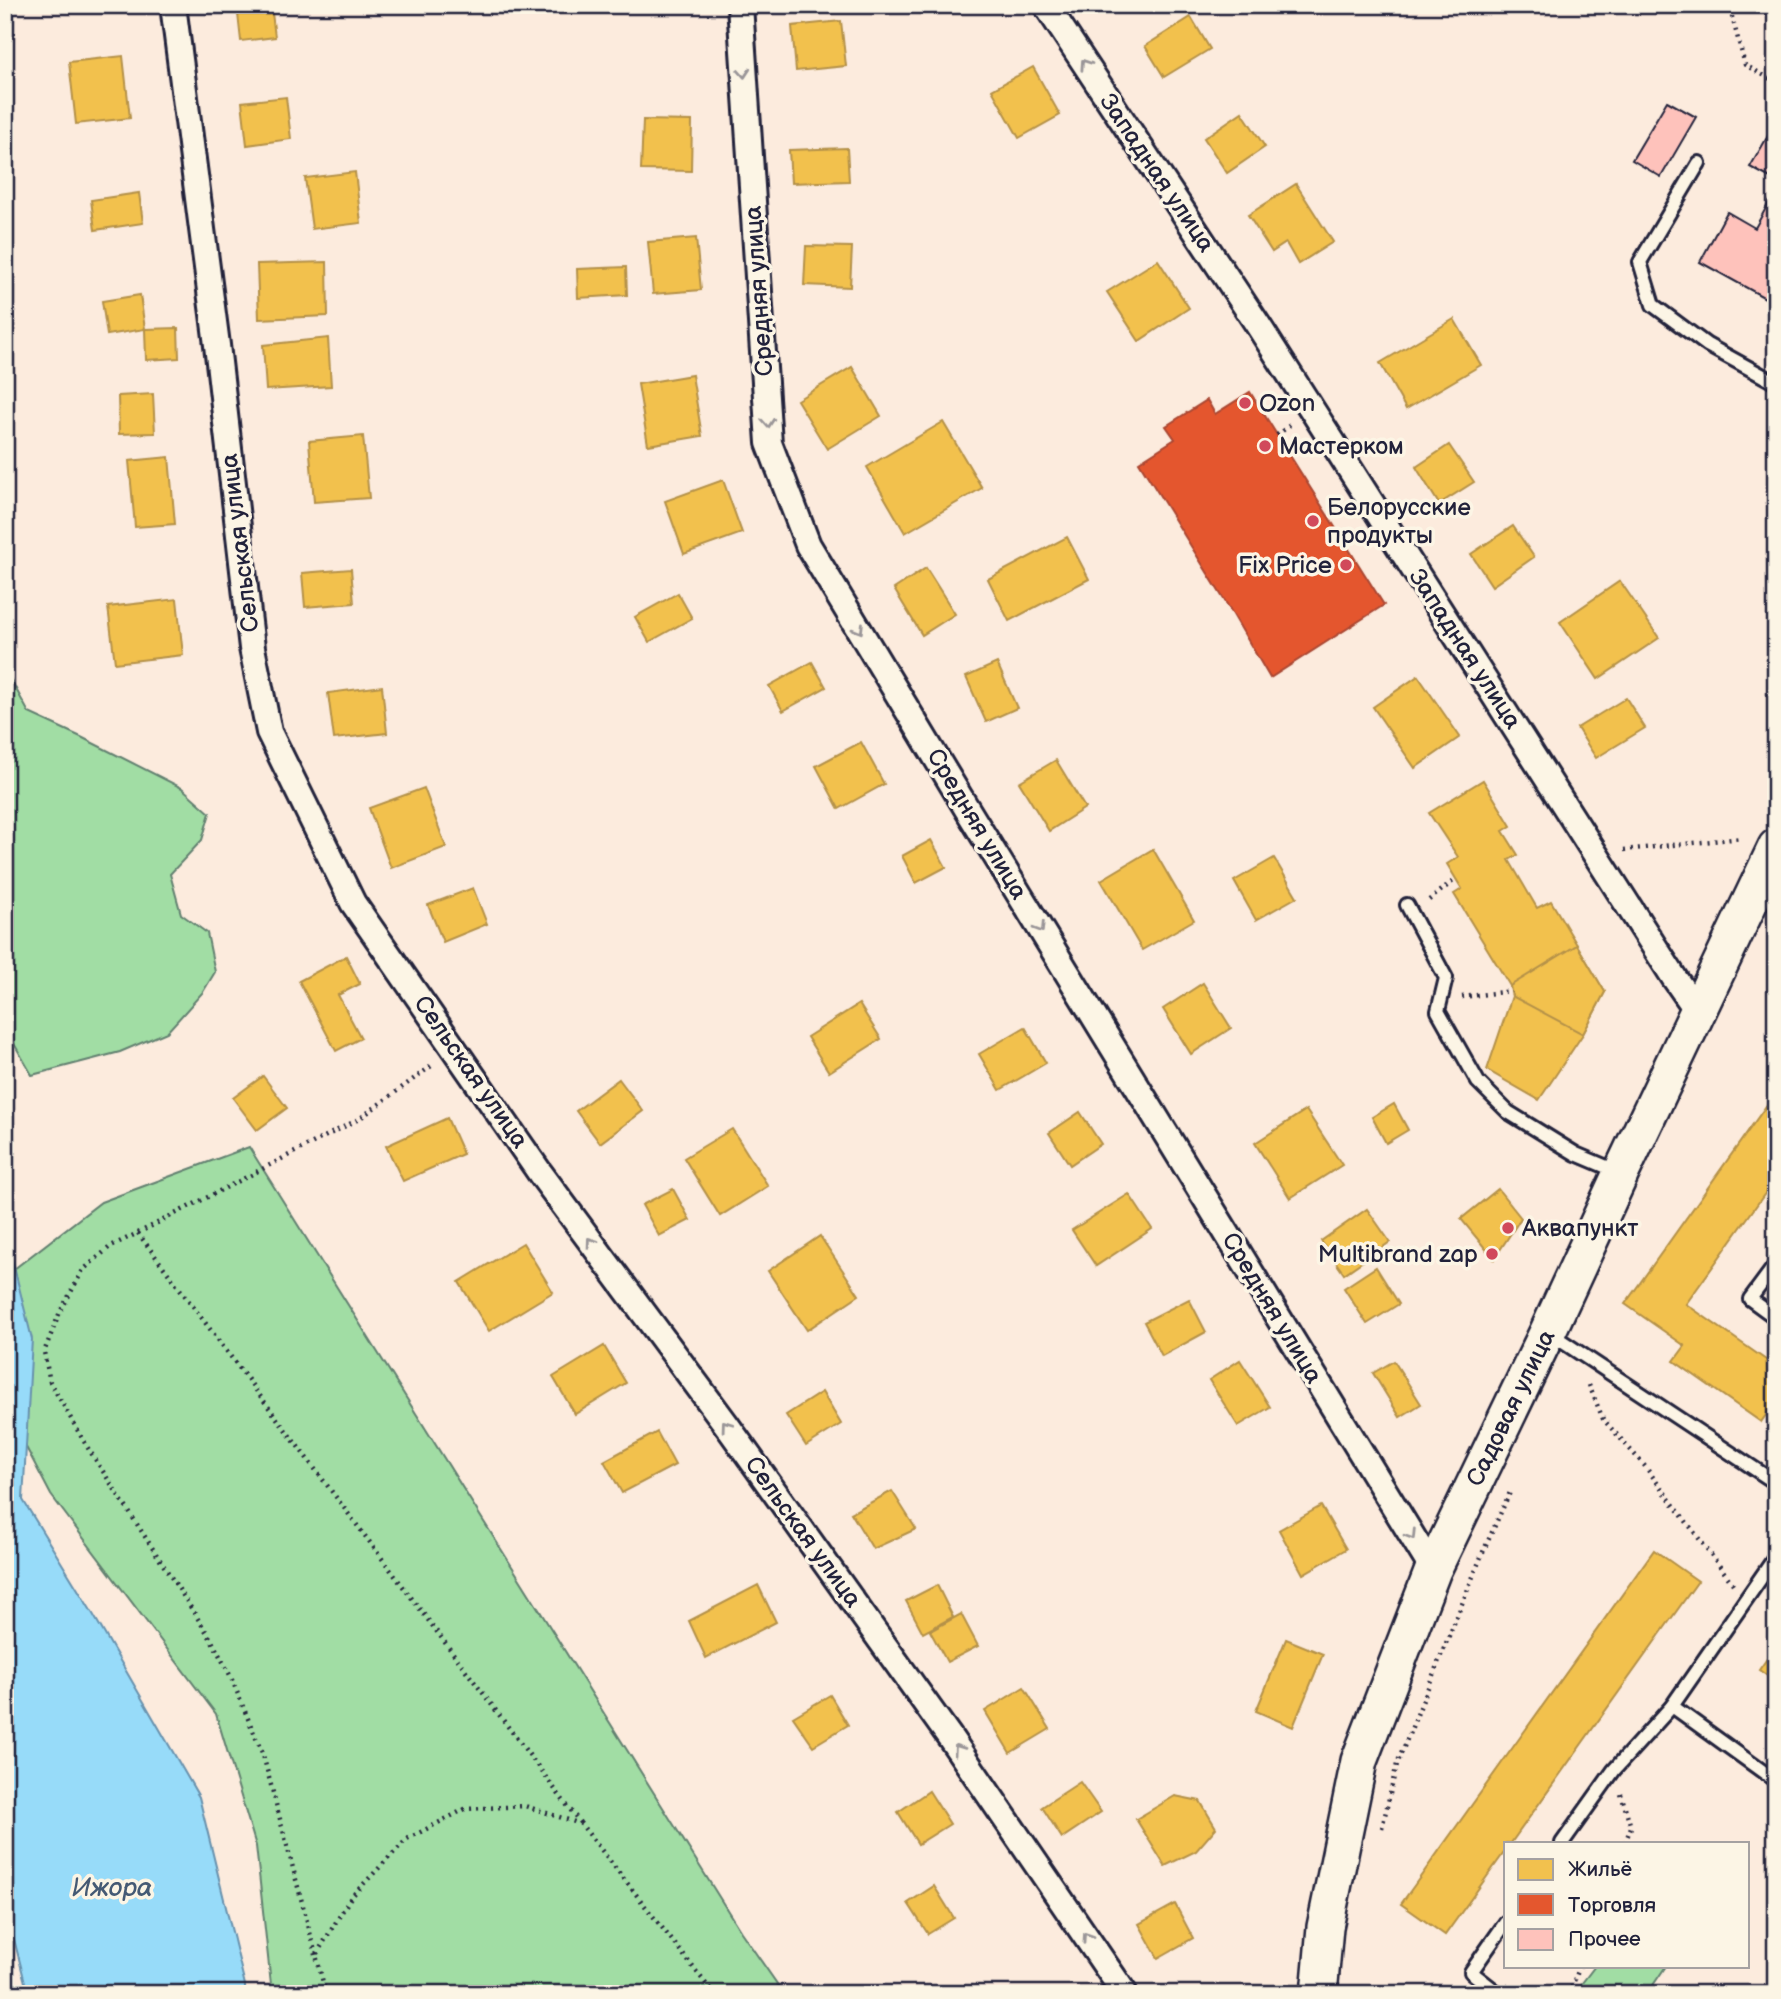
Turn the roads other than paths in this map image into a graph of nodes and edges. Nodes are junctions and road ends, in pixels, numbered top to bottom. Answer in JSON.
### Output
{"nodes":[{"id":1,"x":173,"y":5,"type":"edge"},
{"id":2,"x":740,"y":5,"type":"edge"},
{"id":3,"x":1046,"y":5,"type":"edge"},
{"id":4,"x":1699,"y":163,"type":"dead end"},
{"id":5,"x":1776,"y":383,"type":"edge"},
{"id":6,"x":1776,"y":847,"type":"edge"},
{"id":7,"x":1410,"y":910,"type":"road end"},
{"id":8,"x":1698,"y":1012,"type":"junction"},
{"id":9,"x":1621,"y":1173,"type":"junction"},
{"id":10,"x":1776,"y":1264,"type":"edge"},
{"id":11,"x":1776,"y":1318,"type":"edge"},
{"id":12,"x":1561,"y":1340,"type":"junction"},
{"id":13,"x":1776,"y":1483,"type":"edge"},
{"id":14,"x":1776,"y":1556,"type":"edge"},
{"id":15,"x":1433,"y":1570,"type":"junction"},
{"id":16,"x":1672,"y":1706,"type":"junction"},
{"id":17,"x":1776,"y":1781,"type":"edge"},
{"id":18,"x":1563,"y":1842,"type":"edge"},
{"id":19,"x":1504,"y":1925,"type":"edge"},
{"id":20,"x":1125,"y":1994,"type":"edge"},
{"id":21,"x":1319,"y":1994,"type":"edge"},
{"id":22,"x":1499,"y":1994,"type":"edge"}],
"edges":[{"from":20,"to":1,"type":"street","name":"Сельская улица","one_way":true},
{"from":2,"to":15,"type":"street","name":"Средняя улица","one_way":true},
{"from":8,"to":3,"type":"street","name":"Западная улица","one_way":true},
{"from":4,"to":5,"type":"lane"},
{"from":6,"to":8,"type":"main road","name":"Садовая улица"},
{"from":7,"to":9,"type":"lane"},
{"from":8,"to":9,"type":"main road","name":"Садовая улица"},
{"from":9,"to":12,"type":"main road","name":"Садовая улица"},
{"from":10,"to":11,"type":"lane"},
{"from":12,"to":13,"type":"lane"},
{"from":12,"to":15,"type":"main road","name":"Садовая улица"},
{"from":14,"to":16,"type":"lane"},
{"from":15,"to":21,"type":"main road","name":"Садовая улица"},
{"from":16,"to":17,"type":"lane"},
{"from":16,"to":18,"type":"lane"},
{"from":19,"to":22,"type":"lane"}]}
